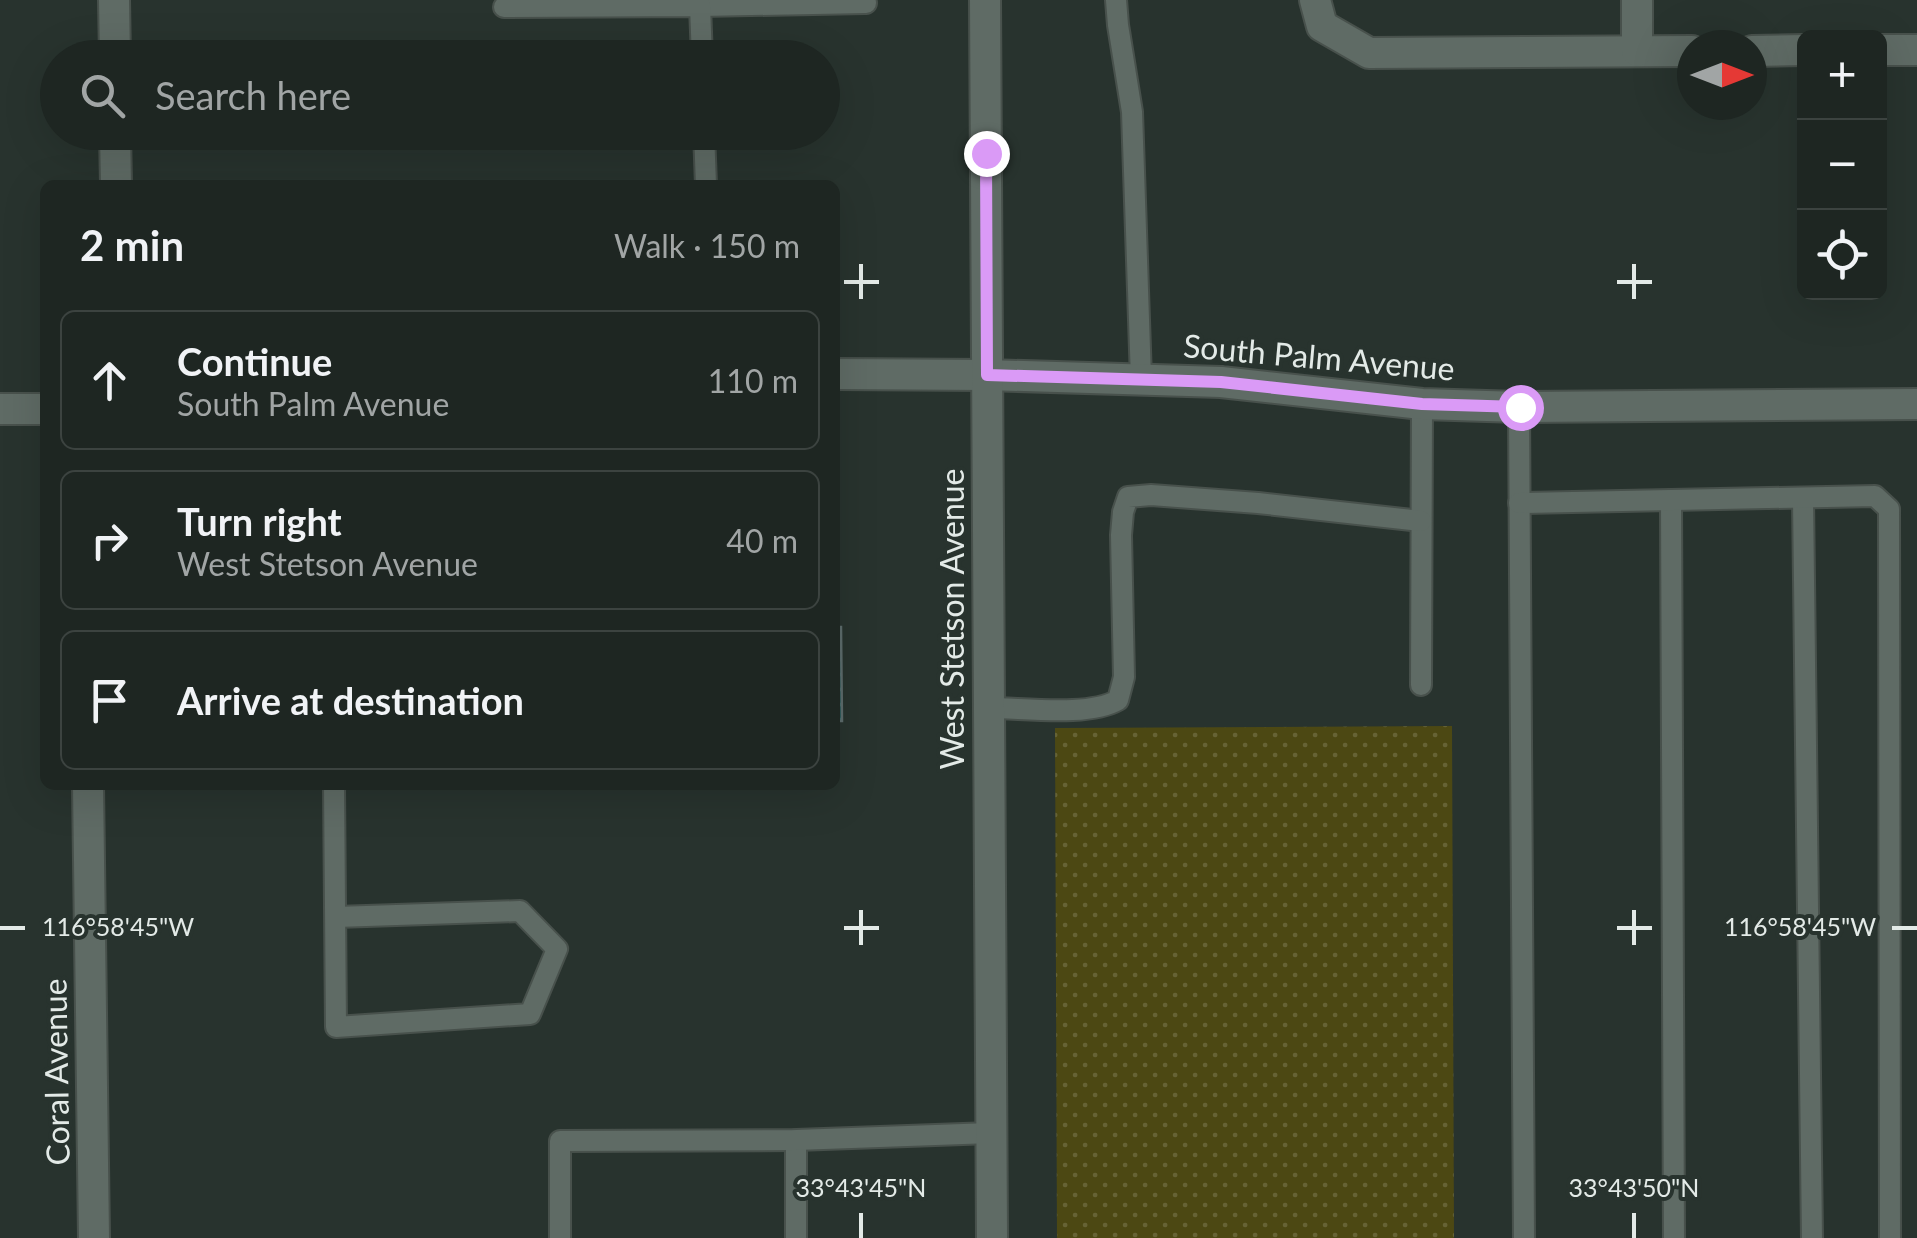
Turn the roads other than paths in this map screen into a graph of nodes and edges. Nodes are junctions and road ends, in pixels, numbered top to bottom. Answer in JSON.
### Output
{"nodes":[{"id":1,"x":114,"y":0,"type":"edge"},
{"id":2,"x":985,"y":0,"type":"edge"},
{"id":3,"x":1116,"y":0,"type":"edge"},
{"id":4,"x":1637,"y":0,"type":"edge"},
{"id":5,"x":866,"y":3,"type":"dead end"},
{"id":6,"x":700,"y":6,"type":"junction"},
{"id":7,"x":504,"y":7,"type":"dead end"},
{"id":8,"x":1319,"y":13,"type":"edge"},
{"id":9,"x":115,"y":40,"type":"edge"},
{"id":10,"x":701,"y":40,"type":"edge"},
{"id":11,"x":1797,"y":50,"type":"edge"},
{"id":12,"x":1887,"y":50,"type":"edge"},
{"id":13,"x":1917,"y":50,"type":"edge"},
{"id":14,"x":1677,"y":51,"type":"edge"},
{"id":15,"x":1767,"y":51,"type":"edge"},
{"id":16,"x":1637,"y":52,"type":"junction"},
{"id":17,"x":116,"y":150,"type":"edge"},
{"id":18,"x":705,"y":150,"type":"edge"},
{"id":19,"x":116,"y":180,"type":"edge"},
{"id":20,"x":706,"y":180,"type":"edge"},
{"id":21,"x":840,"y":374,"type":"edge"},
{"id":22,"x":987,"y":375,"type":"junction"},
{"id":23,"x":1141,"y":379,"type":"junction"},
{"id":24,"x":1422,"y":404,"type":"junction"},
{"id":25,"x":1917,"y":404,"type":"edge"},
{"id":26,"x":1520,"y":407,"type":"junction"},
{"id":27,"x":40,"y":408,"type":"edge"},
{"id":28,"x":0,"y":409,"type":"edge"},
{"id":29,"x":1803,"y":498,"type":"junction"},
{"id":30,"x":1671,"y":500,"type":"junction"},
{"id":31,"x":1520,"y":504,"type":"junction"},
{"id":32,"x":1422,"y":520,"type":"junction"},
{"id":33,"x":1421,"y":685,"type":"dead end"},
{"id":34,"x":989,"y":708,"type":"junction"},
{"id":35,"x":88,"y":790,"type":"edge"},
{"id":36,"x":334,"y":790,"type":"edge"},
{"id":37,"x":336,"y":917,"type":"junction"},
{"id":38,"x":991,"y":1133,"type":"junction"},
{"id":39,"x":796,"y":1140,"type":"junction"},
{"id":40,"x":94,"y":1238,"type":"edge"},
{"id":41,"x":560,"y":1238,"type":"edge"},
{"id":42,"x":796,"y":1238,"type":"edge"},
{"id":43,"x":992,"y":1238,"type":"edge"},
{"id":44,"x":1524,"y":1238,"type":"edge"},
{"id":45,"x":1674,"y":1238,"type":"edge"},
{"id":46,"x":1812,"y":1238,"type":"edge"},
{"id":47,"x":1890,"y":1238,"type":"edge"}],
"edges":[{"from":1,"to":9,"type":"street"},
{"from":2,"to":22,"type":"street","name":"West Stetson Avenue"},
{"from":3,"to":23,"type":"lane"},
{"from":4,"to":16,"type":"street"},
{"from":5,"to":6,"type":"lane"},
{"from":6,"to":7,"type":"lane"},
{"from":6,"to":10,"type":"lane"},
{"from":8,"to":16,"type":"street"},
{"from":11,"to":15,"type":"street"},
{"from":12,"to":13,"type":"street"},
{"from":14,"to":16,"type":"street"},
{"from":17,"to":19,"type":"street"},
{"from":18,"to":20,"type":"lane"},
{"from":21,"to":22,"type":"street","name":"South Palm Avenue"},
{"from":22,"to":23,"type":"street","name":"South Palm Avenue"},
{"from":22,"to":34,"type":"street","name":"West Stetson Avenue"},
{"from":23,"to":24,"type":"street","name":"South Palm Avenue"},
{"from":24,"to":26,"type":"street","name":"South Palm Avenue"},
{"from":24,"to":32,"type":"lane"},
{"from":25,"to":26,"type":"street","name":"South Palm Avenue"},
{"from":26,"to":31,"type":"lane"},
{"from":27,"to":28,"type":"street"},
{"from":29,"to":30,"type":"lane"},
{"from":29,"to":46,"type":"lane"},
{"from":29,"to":47,"type":"lane"},
{"from":30,"to":31,"type":"lane"},
{"from":30,"to":45,"type":"lane"},
{"from":31,"to":44,"type":"lane"},
{"from":32,"to":33,"type":"lane"},
{"from":32,"to":34,"type":"lane"},
{"from":34,"to":38,"type":"street","name":"West Stetson Avenue"},
{"from":35,"to":40,"type":"street","name":"Coral Avenue"},
{"from":36,"to":37,"type":"lane"},
{"from":37,"to":37,"type":"lane"},
{"from":38,"to":39,"type":"lane"},
{"from":38,"to":43,"type":"street","name":"West Stetson Avenue"},
{"from":39,"to":41,"type":"lane"},
{"from":39,"to":42,"type":"lane"}]}
